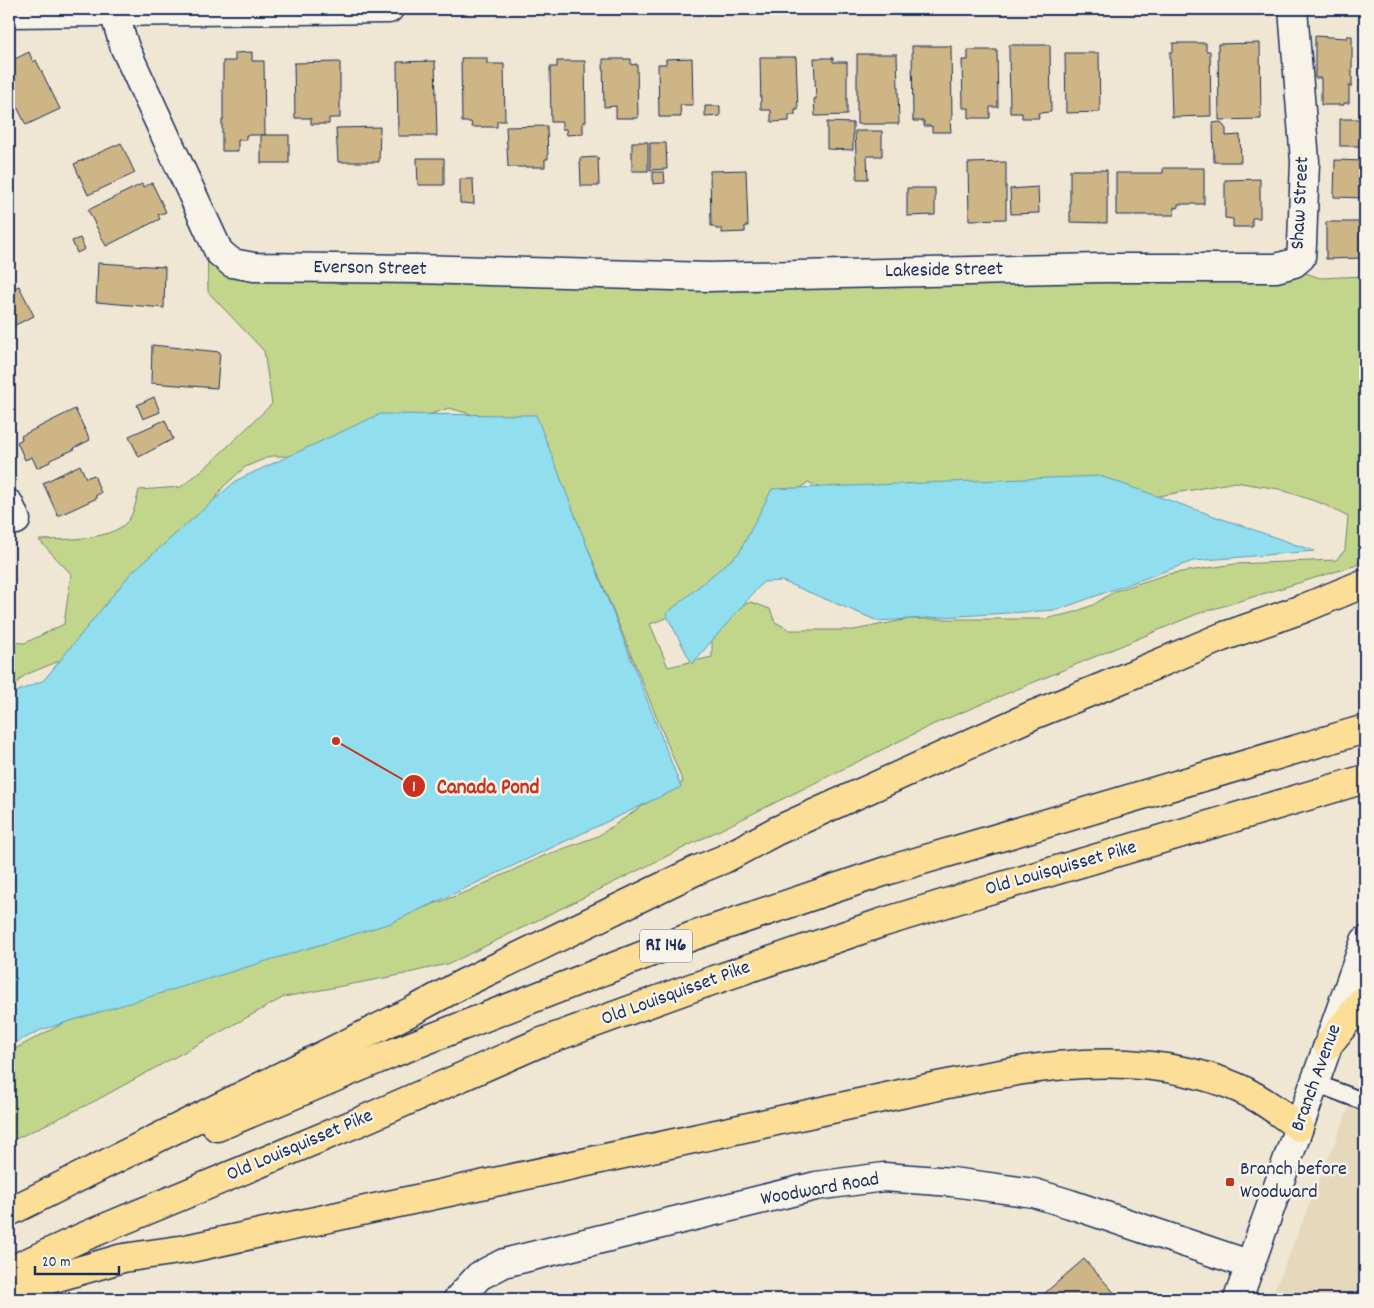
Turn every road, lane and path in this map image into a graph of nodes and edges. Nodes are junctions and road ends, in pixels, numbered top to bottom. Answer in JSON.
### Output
{"nodes":[{"id":1,"x":389,"y":9,"type":"edge"},
{"id":2,"x":1293,"y":9,"type":"edge"},
{"id":3,"x":9,"y":13,"type":"edge"},
{"id":4,"x":114,"y":13,"type":"junction"},
{"id":5,"x":1102,"y":268,"type":"joint"},
{"id":6,"x":787,"y":275,"type":"joint"},
{"id":7,"x":1363,"y":585,"type":"edge"},
{"id":8,"x":1354,"y":732,"type":"edge"},
{"id":9,"x":1365,"y":779,"type":"edge"},
{"id":10,"x":1365,"y":941,"type":"edge"},
{"id":11,"x":1365,"y":998,"type":"edge"},
{"id":12,"x":1328,"y":1045,"type":"junction"},
{"id":13,"x":1315,"y":1083,"type":"junction"},
{"id":14,"x":1365,"y":1102,"type":"edge"},
{"id":15,"x":1299,"y":1127,"type":"junction"},
{"id":16,"x":9,"y":1213,"type":"edge"},
{"id":17,"x":1251,"y":1265,"type":"junction"},
{"id":18,"x":9,"y":1271,"type":"edge"},
{"id":19,"x":9,"y":1291,"type":"edge"},
{"id":20,"x":458,"y":1299,"type":"edge"},
{"id":21,"x":1238,"y":1299,"type":"edge"}],
"edges":[{"from":1,"to":4,"type":"street"},
{"from":2,"to":5,"type":"street","name":"Shaw Street"},
{"from":3,"to":4,"type":"street"},
{"from":4,"to":6,"type":"street","name":"Everson Street"},
{"from":5,"to":6,"type":"street","name":"Lakeside Street"},
{"from":7,"to":16,"type":"highway"},
{"from":8,"to":16,"type":"highway","number":"RI 146"},
{"from":9,"to":18,"type":"highway","name":"Old Louisquisset Pike","number":"RI 146"},
{"from":10,"to":12,"type":"street","name":"Branch Avenue"},
{"from":11,"to":12,"type":"highway"},
{"from":12,"to":13,"type":"street","name":"Branch Avenue"},
{"from":13,"to":14,"type":"lane"},
{"from":13,"to":15,"type":"street","name":"Branch Avenue"},
{"from":15,"to":17,"type":"street","name":"Branch Avenue"},
{"from":15,"to":19,"type":"highway"},
{"from":17,"to":20,"type":"street","name":"Woodward Road"},
{"from":17,"to":21,"type":"street","name":"Branch Avenue"}]}
